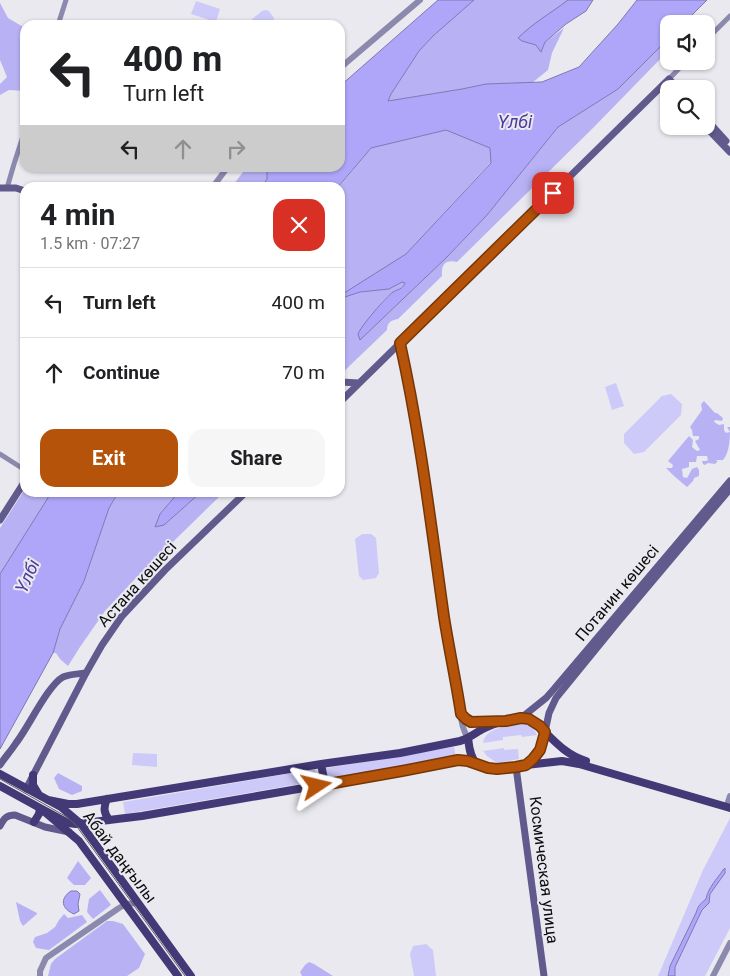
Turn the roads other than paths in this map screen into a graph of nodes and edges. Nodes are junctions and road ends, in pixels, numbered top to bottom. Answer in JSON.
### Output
{"nodes":[{"id":1,"x":66,"y":0,"type":"edge"},
{"id":2,"x":420,"y":0,"type":"edge"},
{"id":3,"x":730,"y":16,"type":"edge"},
{"id":4,"x":60,"y":20,"type":"edge"},
{"id":5,"x":715,"y":31,"type":"edge"},
{"id":6,"x":345,"y":64,"type":"edge"},
{"id":7,"x":679,"y":70,"type":"edge"},
{"id":8,"x":670,"y":80,"type":"edge"},
{"id":9,"x":660,"y":91,"type":"edge"},
{"id":10,"x":715,"y":129,"type":"edge"},
{"id":11,"x":714,"y":135,"type":"edge"},
{"id":12,"x":20,"y":145,"type":"edge"},
{"id":13,"x":730,"y":145,"type":"edge"},
{"id":14,"x":730,"y":152,"type":"edge"},
{"id":15,"x":4,"y":188,"type":"edge"},
{"id":16,"x":20,"y":189,"type":"edge"},
{"id":17,"x":400,"y":343,"type":"junction"},
{"id":18,"x":345,"y":382,"type":"edge"},
{"id":19,"x":359,"y":383,"type":"junction"},
{"id":20,"x":345,"y":397,"type":"edge"},
{"id":21,"x":0,"y":454,"type":"edge"},
{"id":22,"x":20,"y":467,"type":"edge"},
{"id":23,"x":730,"y":481,"type":"edge"},
{"id":24,"x":20,"y":489,"type":"edge"},
{"id":25,"x":730,"y":489,"type":"edge"},
{"id":26,"x":241,"y":497,"type":"edge"},
{"id":27,"x":0,"y":520,"type":"edge"},
{"id":28,"x":86,"y":673,"type":"junction"},
{"id":29,"x":461,"y":714,"type":"junction"},
{"id":30,"x":521,"y":718,"type":"junction"},
{"id":31,"x":506,"y":721,"type":"junction"},
{"id":32,"x":545,"y":732,"type":"junction"},
{"id":33,"x":468,"y":738,"type":"junction"},
{"id":34,"x":321,"y":764,"type":"junction"},
{"id":35,"x":477,"y":764,"type":"junction"},
{"id":36,"x":0,"y":765,"type":"edge"},
{"id":37,"x":526,"y":765,"type":"junction"},
{"id":38,"x":516,"y":767,"type":"junction"},
{"id":39,"x":33,"y":775,"type":"junction"},
{"id":40,"x":4,"y":776,"type":"edge"},
{"id":41,"x":325,"y":784,"type":"junction"},
{"id":42,"x":1,"y":786,"type":"edge"},
{"id":43,"x":26,"y":789,"type":"junction"},
{"id":44,"x":39,"y":795,"type":"junction"},
{"id":45,"x":106,"y":799,"type":"junction"},
{"id":46,"x":48,"y":800,"type":"junction"},
{"id":47,"x":729,"y":802,"type":"edge"},
{"id":48,"x":40,"y":808,"type":"junction"},
{"id":49,"x":109,"y":820,"type":"junction"},
{"id":50,"x":34,"y":822,"type":"junction"},
{"id":51,"x":81,"y":824,"type":"junction"},
{"id":52,"x":0,"y":826,"type":"edge"},
{"id":53,"x":69,"y":832,"type":"junction"},
{"id":54,"x":138,"y":903,"type":"junction"},
{"id":55,"x":126,"y":904,"type":"junction"},
{"id":56,"x":730,"y":943,"type":"edge"},
{"id":57,"x":40,"y":976,"type":"edge"},
{"id":58,"x":178,"y":976,"type":"edge"},
{"id":59,"x":191,"y":976,"type":"edge"},
{"id":60,"x":544,"y":976,"type":"edge"},
{"id":61,"x":713,"y":976,"type":"edge"}],
"edges":[{"from":1,"to":4,"type":"street"},
{"from":2,"to":6,"type":"street"},
{"from":3,"to":5,"type":"street"},
{"from":7,"to":8,"type":"street"},
{"from":9,"to":17,"type":"main road"},
{"from":10,"to":13,"type":"main road"},
{"from":11,"to":14,"type":"main road"},
{"from":12,"to":15,"type":"street"},
{"from":15,"to":16,"type":"main road"},
{"from":17,"to":19,"type":"main road"},
{"from":17,"to":29,"type":"street"},
{"from":18,"to":19,"type":"main road"},
{"from":19,"to":20,"type":"main road"},
{"from":21,"to":22,"type":"street"},
{"from":23,"to":30,"type":"main road","name":"Потанин көшесі"},
{"from":24,"to":27,"type":"main road"},
{"from":25,"to":32,"type":"main road","name":"Потанин көшесі"},
{"from":26,"to":28,"type":"main road","name":"Астана көшесі"},
{"from":28,"to":36,"type":"main road"},
{"from":28,"to":39,"type":"main road","name":"Астана көшесі"},
{"from":29,"to":31,"type":"street"},
{"from":29,"to":33,"type":"street"},
{"from":30,"to":31,"type":"main road"},
{"from":30,"to":32,"type":"main road"},
{"from":31,"to":33,"type":"main road"},
{"from":32,"to":37,"type":"main road"},
{"from":32,"to":47,"type":"main road"},
{"from":33,"to":34,"type":"main road"},
{"from":33,"to":35,"type":"main road"},
{"from":34,"to":41,"type":"main road"},
{"from":34,"to":45,"type":"main road"},
{"from":35,"to":38,"type":"main road"},
{"from":35,"to":41,"type":"main road"},
{"from":37,"to":38,"type":"main road"},
{"from":37,"to":47,"type":"main road"},
{"from":38,"to":60,"type":"main road","name":"Космическая улица"},
{"from":39,"to":43,"type":"main road","name":"Астана көшесі"},
{"from":39,"to":44,"type":"main road"},
{"from":40,"to":43,"type":"main road","name":"Абай даңғылы"},
{"from":41,"to":49,"type":"main road"},
{"from":42,"to":48,"type":"main road","name":"Абай даңғылы"},
{"from":43,"to":44,"type":"main road","name":"Абай даңғылы"},
{"from":44,"to":46,"type":"main road","name":"Абай даңғылы"},
{"from":45,"to":46,"type":"main road"},
{"from":45,"to":49,"type":"main road"},
{"from":46,"to":51,"type":"main road","name":"Абай даңғылы"},
{"from":48,"to":50,"type":"main road"},
{"from":48,"to":51,"type":"main road"},
{"from":48,"to":53,"type":"main road","name":"Абай даңғылы"},
{"from":49,"to":51,"type":"main road"},
{"from":50,"to":52,"type":"main road"},
{"from":50,"to":53,"type":"main road"},
{"from":51,"to":54,"type":"main road","name":"Абай даңғылы"},
{"from":53,"to":55,"type":"main road","name":"Абай даңғылы"},
{"from":54,"to":55,"type":"street"},
{"from":54,"to":59,"type":"main road","name":"Абай даңғылы"},
{"from":55,"to":57,"type":"street"},
{"from":55,"to":58,"type":"main road","name":"Абай даңғылы"},
{"from":56,"to":61,"type":"street"}]}
